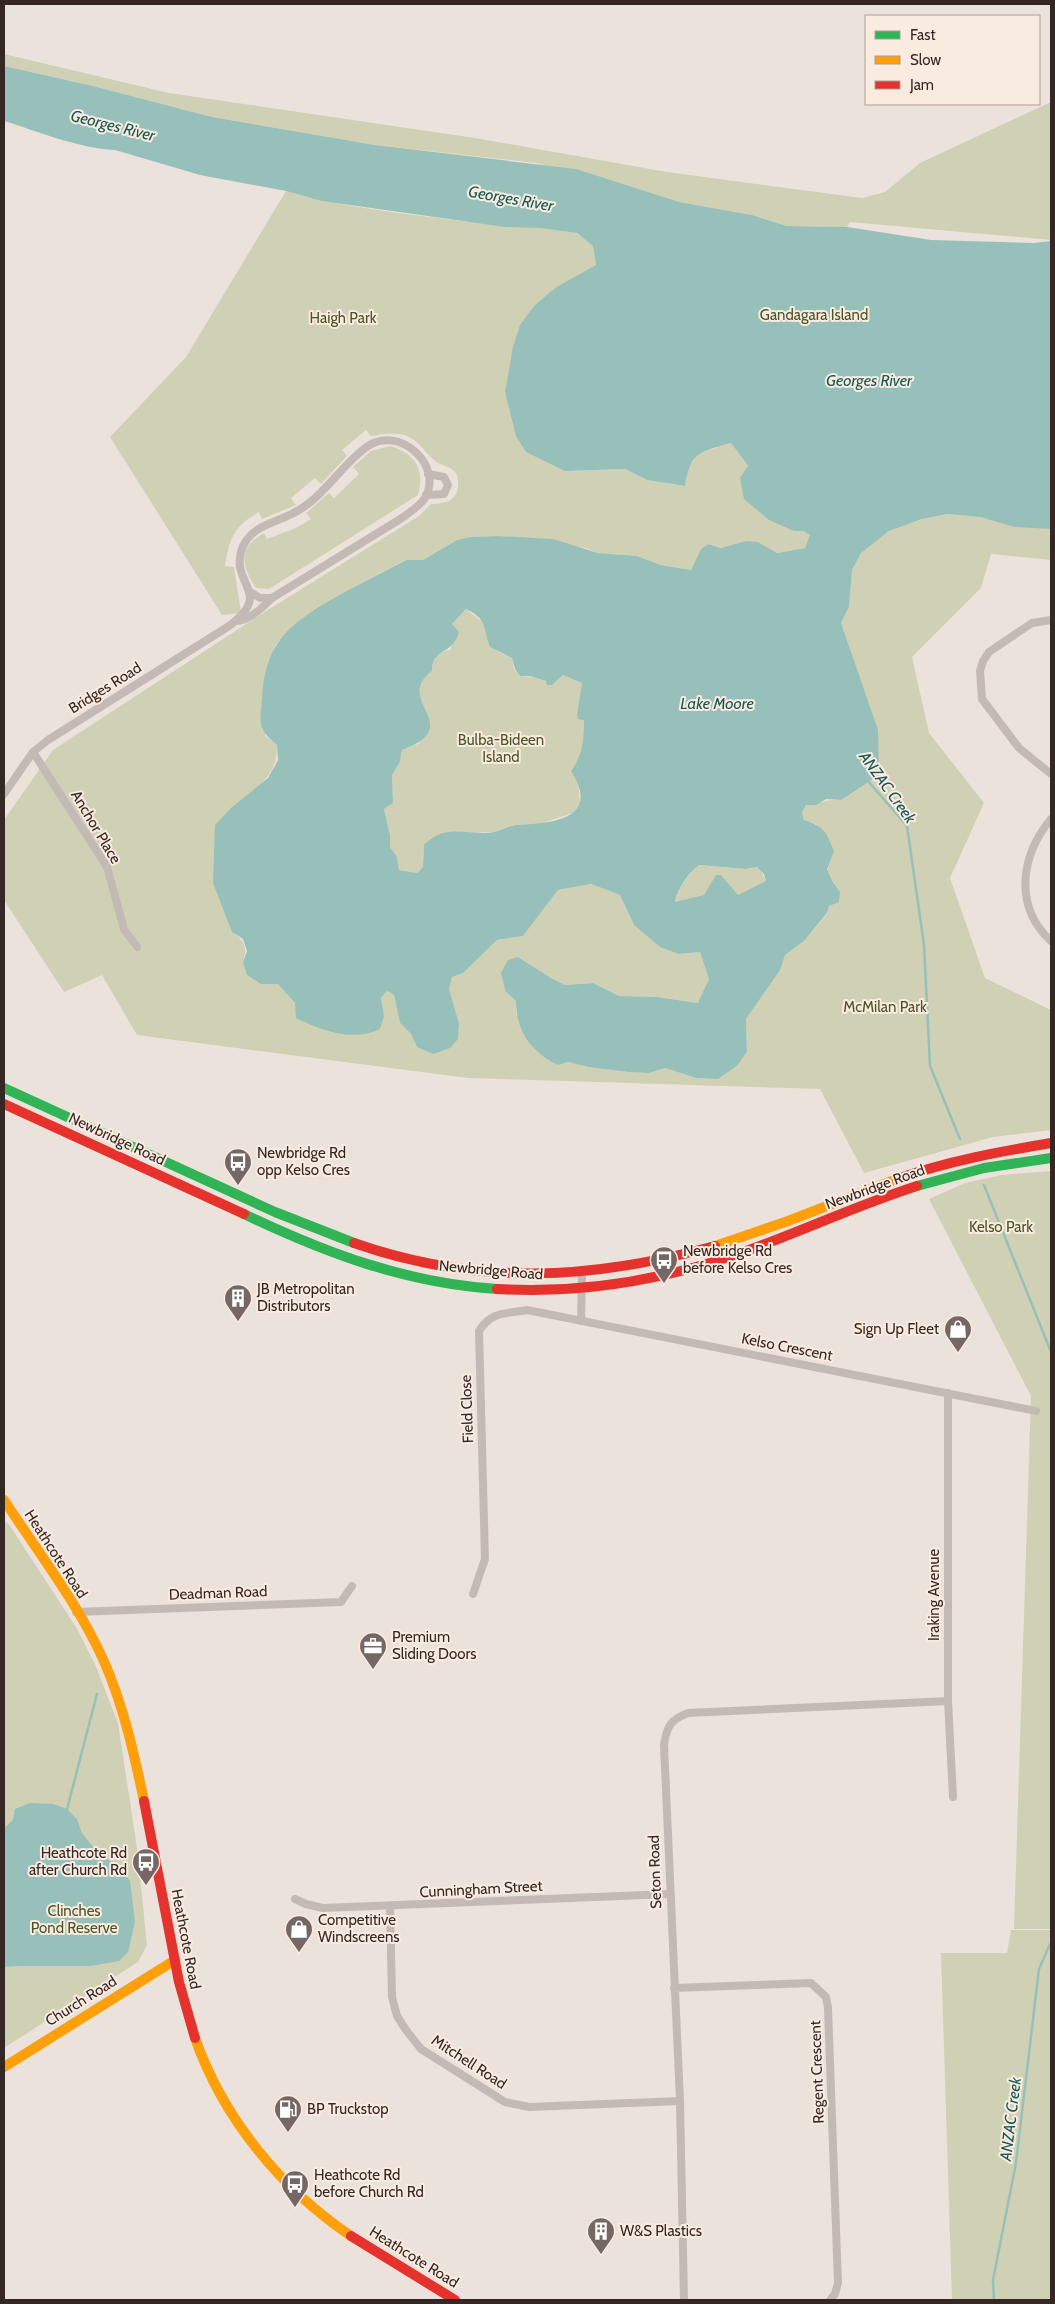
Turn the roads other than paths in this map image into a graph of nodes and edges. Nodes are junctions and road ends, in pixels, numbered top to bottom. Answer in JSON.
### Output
{"nodes":[{"id":1,"x":428,"y":474,"type":"junction"},
{"id":2,"x":426,"y":495,"type":"junction"},
{"id":3,"x":249,"y":591,"type":"junction"},
{"id":4,"x":272,"y":598,"type":"junction"},
{"id":5,"x":238,"y":619,"type":"junction"},
{"id":6,"x":1051,"y":620,"type":"edge"},
{"id":7,"x":33,"y":752,"type":"junction"},
{"id":8,"x":1051,"y":774,"type":"edge"},
{"id":9,"x":4,"y":794,"type":"edge"},
{"id":10,"x":1051,"y":819,"type":"edge"},
{"id":11,"x":1051,"y":941,"type":"edge"},
{"id":12,"x":136,"y":947,"type":"dead end"},
{"id":13,"x":4,"y":1088,"type":"edge"},
{"id":14,"x":4,"y":1104,"type":"edge"},
{"id":15,"x":1051,"y":1143,"type":"edge"},
{"id":16,"x":1051,"y":1158,"type":"edge"},
{"id":17,"x":582,"y":1272,"type":"junction"},
{"id":18,"x":582,"y":1288,"type":"junction"},
{"id":19,"x":581,"y":1321,"type":"junction"},
{"id":20,"x":948,"y":1393,"type":"junction"},
{"id":21,"x":1036,"y":1411,"type":"dead end"},
{"id":22,"x":4,"y":1500,"type":"edge"},
{"id":23,"x":352,"y":1586,"type":"dead end"},
{"id":24,"x":473,"y":1594,"type":"dead end"},
{"id":25,"x":76,"y":1612,"type":"junction"},
{"id":26,"x":948,"y":1702,"type":"junction"},
{"id":27,"x":953,"y":1797,"type":"dead end"},
{"id":28,"x":670,"y":1894,"type":"junction"},
{"id":29,"x":295,"y":1899,"type":"dead end"},
{"id":30,"x":390,"y":1907,"type":"junction"},
{"id":31,"x":175,"y":1960,"type":"junction"},
{"id":32,"x":674,"y":1988,"type":"junction"},
{"id":33,"x":4,"y":2067,"type":"edge"},
{"id":34,"x":680,"y":2101,"type":"junction"},
{"id":35,"x":455,"y":2300,"type":"edge"},
{"id":36,"x":684,"y":2300,"type":"edge"},
{"id":37,"x":830,"y":2300,"type":"edge"}],
"edges":[{"from":1,"to":2,"type":"street"},
{"from":1,"to":2,"type":"street","name":"Bridges Road"},
{"from":1,"to":3,"type":"street"},
{"from":2,"to":4,"type":"street","name":"Bridges Road"},
{"from":3,"to":4,"type":"street"},
{"from":3,"to":5,"type":"street"},
{"from":4,"to":5,"type":"street","name":"Bridges Road"},
{"from":5,"to":7,"type":"street","name":"Bridges Road"},
{"from":6,"to":8,"type":"street"},
{"from":7,"to":9,"type":"street","name":"Bridges Road"},
{"from":7,"to":12,"type":"street","name":"Anchor Place"},
{"from":10,"to":11,"type":"street"},
{"from":13,"to":17,"type":"main road","name":"Newbridge Road"},
{"from":14,"to":18,"type":"main road","name":"Newbridge Road"},
{"from":15,"to":17,"type":"main road","name":"Newbridge Road"},
{"from":16,"to":18,"type":"main road","name":"Newbridge Road"},
{"from":17,"to":18,"type":"street"},
{"from":18,"to":19,"type":"street"},
{"from":19,"to":20,"type":"street","name":"Kelso Crescent"},
{"from":19,"to":24,"type":"street","name":"Field Close"},
{"from":20,"to":21,"type":"street","name":"Kelso Crescent"},
{"from":20,"to":26,"type":"street","name":"Iraking Avenue"},
{"from":22,"to":25,"type":"main road","name":"Heathcote Road"},
{"from":23,"to":25,"type":"street","name":"Deadman Road"},
{"from":25,"to":31,"type":"main road","name":"Heathcote Road"},
{"from":26,"to":27,"type":"street","name":"Iraking Avenue"},
{"from":26,"to":28,"type":"street","name":"Seton Road"},
{"from":28,"to":30,"type":"street","name":"Cunningham Street"},
{"from":28,"to":32,"type":"street","name":"Seton Road"},
{"from":29,"to":30,"type":"street","name":"Cunningham Street"},
{"from":30,"to":34,"type":"street","name":"Mitchell Road"},
{"from":31,"to":33,"type":"main road","name":"Church Road"},
{"from":31,"to":35,"type":"main road","name":"Heathcote Road"},
{"from":32,"to":34,"type":"street","name":"Seton Road"},
{"from":32,"to":37,"type":"street","name":"Regent Crescent"},
{"from":34,"to":36,"type":"street","name":"Seton Road"}]}
